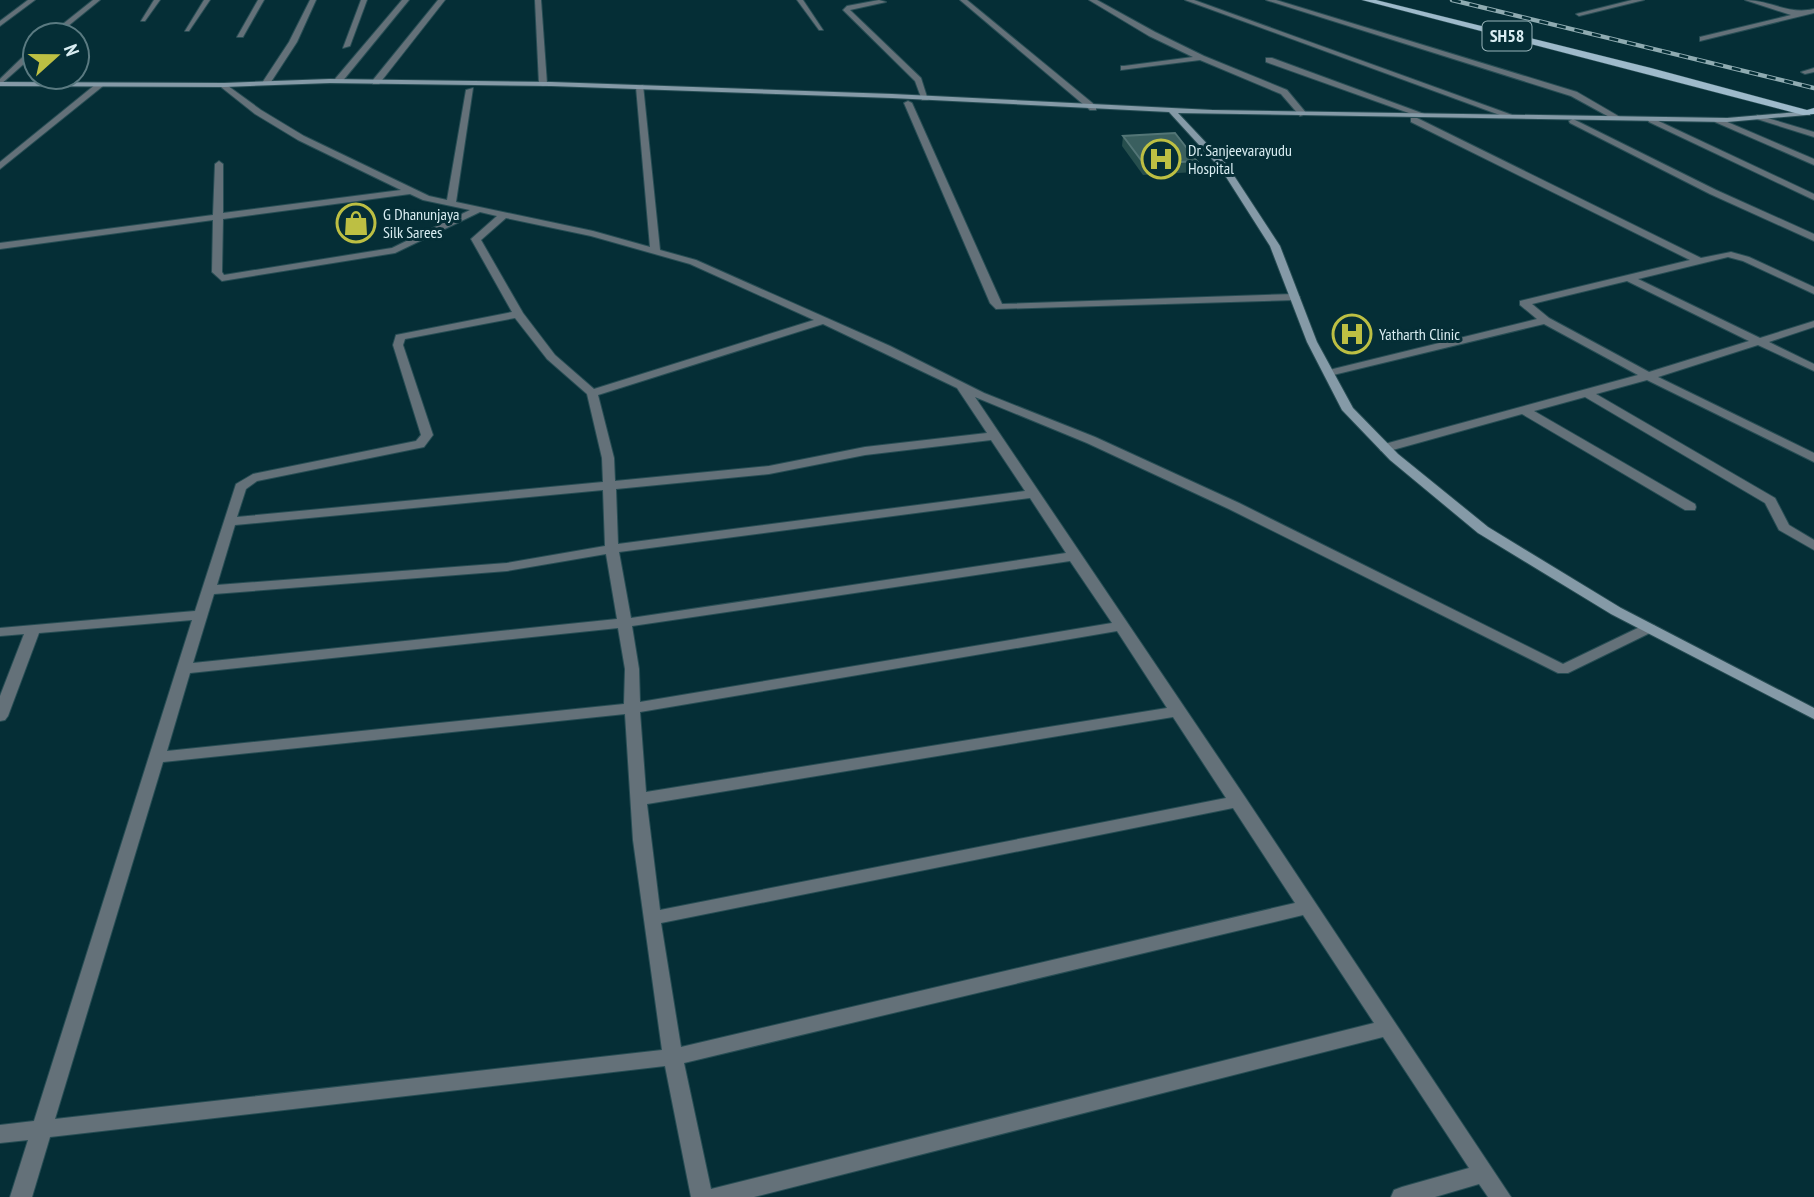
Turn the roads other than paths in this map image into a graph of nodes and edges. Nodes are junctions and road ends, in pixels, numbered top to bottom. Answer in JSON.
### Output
{"nodes":[{"id":1,"x":32,"y":0,"type":"edge"},
{"id":2,"x":97,"y":0,"type":"edge"},
{"id":3,"x":157,"y":0,"type":"edge"},
{"id":4,"x":207,"y":0,"type":"edge"},
{"id":5,"x":261,"y":0,"type":"edge"},
{"id":6,"x":313,"y":0,"type":"edge"},
{"id":7,"x":364,"y":0,"type":"edge"},
{"id":8,"x":407,"y":0,"type":"edge"},
{"id":9,"x":442,"y":0,"type":"edge"},
{"id":10,"x":538,"y":0,"type":"edge"},
{"id":11,"x":800,"y":0,"type":"edge"},
{"id":12,"x":882,"y":0,"type":"edge"},
{"id":13,"x":963,"y":0,"type":"edge"},
{"id":14,"x":1092,"y":0,"type":"edge"},
{"id":15,"x":1188,"y":0,"type":"edge"},
{"id":16,"x":1269,"y":0,"type":"edge"},
{"id":17,"x":1366,"y":0,"type":"edge"},
{"id":18,"x":1387,"y":0,"type":"edge"},
{"id":19,"x":1642,"y":0,"type":"edge"},
{"id":20,"x":1748,"y":0,"type":"edge"},
{"id":21,"x":1814,"y":11,"type":"edge"},
{"id":22,"x":1579,"y":14,"type":"dead end"},
{"id":23,"x":1797,"y":15,"type":"junction"},
{"id":24,"x":143,"y":20,"type":"dead end"},
{"id":25,"x":1814,"y":20,"type":"edge"},
{"id":26,"x":71,"y":21,"type":"edge"},
{"id":27,"x":0,"y":24,"type":"edge"},
{"id":28,"x":821,"y":29,"type":"dead end"},
{"id":29,"x":187,"y":30,"type":"dead end"},
{"id":30,"x":240,"y":35,"type":"dead end"},
{"id":31,"x":1703,"y":39,"type":"dead end"},
{"id":32,"x":346,"y":46,"type":"dead end"},
{"id":33,"x":1201,"y":58,"type":"junction"},
{"id":34,"x":1269,"y":60,"type":"dead end"},
{"id":35,"x":21,"y":64,"type":"edge"},
{"id":36,"x":1124,"y":68,"type":"dead end"},
{"id":37,"x":1648,"y":70,"type":"junction"},
{"id":38,"x":338,"y":81,"type":"junction"},
{"id":39,"x":376,"y":82,"type":"junction"},
{"id":40,"x":266,"y":83,"type":"junction"},
{"id":41,"x":0,"y":84,"type":"edge"},
{"id":42,"x":543,"y":84,"type":"junction"},
{"id":43,"x":225,"y":85,"type":"junction"},
{"id":44,"x":99,"y":86,"type":"junction"},
{"id":45,"x":470,"y":90,"type":"junction"},
{"id":46,"x":641,"y":91,"type":"junction"},
{"id":47,"x":777,"y":95,"type":"junction"},
{"id":48,"x":925,"y":98,"type":"junction"},
{"id":49,"x":908,"y":103,"type":"junction"},
{"id":50,"x":1093,"y":108,"type":"junction"},
{"id":51,"x":1810,"y":112,"type":"edge"},
{"id":52,"x":1175,"y":113,"type":"junction"},
{"id":53,"x":1303,"y":114,"type":"junction"},
{"id":54,"x":1511,"y":116,"type":"junction"},
{"id":55,"x":1616,"y":117,"type":"junction"},
{"id":56,"x":1760,"y":117,"type":"junction"},
{"id":57,"x":1419,"y":118,"type":"junction"},
{"id":58,"x":1647,"y":120,"type":"junction"},
{"id":59,"x":1718,"y":120,"type":"junction"},
{"id":60,"x":1573,"y":121,"type":"junction"},
{"id":61,"x":1814,"y":135,"type":"edge"},
{"id":62,"x":1814,"y":162,"type":"edge"},
{"id":63,"x":219,"y":164,"type":"dead end"},
{"id":64,"x":0,"y":166,"type":"edge"},
{"id":65,"x":412,"y":191,"type":"junction"},
{"id":66,"x":1814,"y":197,"type":"edge"},
{"id":67,"x":451,"y":203,"type":"junction"},
{"id":68,"x":480,"y":209,"type":"junction"},
{"id":69,"x":504,"y":215,"type":"junction"},
{"id":70,"x":218,"y":218,"type":"junction"},
{"id":71,"x":1814,"y":238,"type":"edge"},
{"id":72,"x":0,"y":246,"type":"edge"},
{"id":73,"x":655,"y":252,"type":"junction"},
{"id":74,"x":1698,"y":260,"type":"junction"},
{"id":75,"x":1626,"y":277,"type":"junction"},
{"id":76,"x":1814,"y":291,"type":"edge"},
{"id":77,"x":1295,"y":297,"type":"junction"},
{"id":78,"x":518,"y":314,"type":"junction"},
{"id":79,"x":1545,"y":320,"type":"junction"},
{"id":80,"x":822,"y":321,"type":"junction"},
{"id":81,"x":1814,"y":324,"type":"edge"},
{"id":82,"x":1758,"y":342,"type":"junction"},
{"id":83,"x":1814,"y":368,"type":"edge"},
{"id":84,"x":1329,"y":373,"type":"junction"},
{"id":85,"x":1647,"y":376,"type":"junction"},
{"id":86,"x":961,"y":385,"type":"junction"},
{"id":87,"x":592,"y":393,"type":"junction"},
{"id":88,"x":1587,"y":393,"type":"junction"},
{"id":89,"x":1524,"y":410,"type":"junction"},
{"id":90,"x":994,"y":436,"type":"junction"},
{"id":91,"x":1385,"y":448,"type":"junction"},
{"id":92,"x":1814,"y":458,"type":"edge"},
{"id":93,"x":610,"y":484,"type":"junction"},
{"id":94,"x":1033,"y":494,"type":"junction"},
{"id":95,"x":1690,"y":507,"type":"dead end"},
{"id":96,"x":229,"y":522,"type":"junction"},
{"id":97,"x":1814,"y":546,"type":"edge"},
{"id":98,"x":612,"y":550,"type":"junction"},
{"id":99,"x":1074,"y":556,"type":"junction"},
{"id":100,"x":208,"y":590,"type":"junction"},
{"id":101,"x":200,"y":615,"type":"junction"},
{"id":102,"x":625,"y":623,"type":"junction"},
{"id":103,"x":1121,"y":626,"type":"junction"},
{"id":104,"x":1649,"y":628,"type":"junction"},
{"id":105,"x":33,"y":629,"type":"junction"},
{"id":106,"x":0,"y":632,"type":"edge"},
{"id":107,"x":184,"y":669,"type":"junction"},
{"id":108,"x":632,"y":708,"type":"junction"},
{"id":109,"x":1177,"y":711,"type":"junction"},
{"id":110,"x":1814,"y":714,"type":"edge"},
{"id":111,"x":0,"y":716,"type":"edge"},
{"id":112,"x":156,"y":757,"type":"junction"},
{"id":113,"x":639,"y":799,"type":"junction"},
{"id":114,"x":1239,"y":801,"type":"junction"},
{"id":115,"x":1308,"y":907,"type":"junction"},
{"id":116,"x":652,"y":918,"type":"junction"},
{"id":117,"x":1387,"y":1028,"type":"junction"},
{"id":118,"x":673,"y":1057,"type":"junction"},
{"id":119,"x":41,"y":1130,"type":"junction"},
{"id":120,"x":0,"y":1135,"type":"edge"},
{"id":121,"x":1484,"y":1173,"type":"junction"},
{"id":122,"x":21,"y":1197,"type":"edge"},
{"id":123,"x":702,"y":1197,"type":"edge"},
{"id":124,"x":716,"y":1197,"type":"edge"},
{"id":125,"x":1402,"y":1197,"type":"edge"},
{"id":126,"x":1500,"y":1197,"type":"edge"}],
"edges":[{"from":1,"to":27,"type":"street"},
{"from":2,"to":26,"type":"street"},
{"from":3,"to":24,"type":"street"},
{"from":4,"to":29,"type":"street"},
{"from":5,"to":30,"type":"street"},
{"from":6,"to":40,"type":"street"},
{"from":7,"to":32,"type":"street"},
{"from":8,"to":38,"type":"street"},
{"from":9,"to":39,"type":"street"},
{"from":10,"to":42,"type":"street"},
{"from":11,"to":28,"type":"street"},
{"from":12,"to":48,"type":"street"},
{"from":13,"to":50,"type":"street"},
{"from":14,"to":33,"type":"street"},
{"from":15,"to":54,"type":"street"},
{"from":16,"to":55,"type":"street"},
{"from":17,"to":37,"type":"main road","number":"SH58"},
{"from":18,"to":37,"type":"main road","number":"SH58"},
{"from":19,"to":22,"type":"street"},
{"from":20,"to":23,"type":"street"},
{"from":21,"to":23,"type":"street"},
{"from":23,"to":25,"type":"street"},
{"from":23,"to":31,"type":"street"},
{"from":33,"to":36,"type":"street"},
{"from":33,"to":53,"type":"street"},
{"from":34,"to":57,"type":"street"},
{"from":35,"to":41,"type":"street"},
{"from":37,"to":51,"type":"main road","number":"SH58"},
{"from":38,"to":39,"type":"main road"},
{"from":38,"to":40,"type":"main road"},
{"from":39,"to":42,"type":"main road"},
{"from":40,"to":43,"type":"main road"},
{"from":41,"to":44,"type":"main road"},
{"from":42,"to":46,"type":"main road"},
{"from":43,"to":44,"type":"main road"},
{"from":43,"to":45,"type":"main road"},
{"from":43,"to":65,"type":"street"},
{"from":44,"to":64,"type":"street"},
{"from":45,"to":46,"type":"main road"},
{"from":45,"to":67,"type":"street"},
{"from":46,"to":47,"type":"main road"},
{"from":46,"to":73,"type":"street"},
{"from":47,"to":48,"type":"main road"},
{"from":47,"to":49,"type":"main road"},
{"from":48,"to":50,"type":"main road"},
{"from":49,"to":52,"type":"main road"},
{"from":49,"to":77,"type":"street"},
{"from":50,"to":52,"type":"main road"},
{"from":51,"to":56,"type":"main road"},
{"from":52,"to":53,"type":"main road"},
{"from":52,"to":57,"type":"main road"},
{"from":52,"to":77,"type":"main road"},
{"from":53,"to":57,"type":"main road"},
{"from":54,"to":55,"type":"main road"},
{"from":54,"to":57,"type":"main road"},
{"from":55,"to":58,"type":"main road"},
{"from":56,"to":59,"type":"main road"},
{"from":56,"to":61,"type":"street"},
{"from":57,"to":60,"type":"main road"},
{"from":57,"to":74,"type":"street"},
{"from":58,"to":59,"type":"main road"},
{"from":58,"to":60,"type":"main road"},
{"from":58,"to":66,"type":"street"},
{"from":59,"to":62,"type":"street"},
{"from":60,"to":71,"type":"street"},
{"from":63,"to":70,"type":"street"},
{"from":65,"to":67,"type":"street"},
{"from":65,"to":70,"type":"street"},
{"from":67,"to":68,"type":"street"},
{"from":68,"to":69,"type":"street"},
{"from":68,"to":70,"type":"street"},
{"from":69,"to":73,"type":"street"},
{"from":69,"to":78,"type":"street"},
{"from":70,"to":72,"type":"street"},
{"from":73,"to":80,"type":"street"},
{"from":74,"to":75,"type":"street"},
{"from":74,"to":76,"type":"street"},
{"from":75,"to":79,"type":"street"},
{"from":75,"to":82,"type":"street"},
{"from":77,"to":84,"type":"main road"},
{"from":78,"to":87,"type":"street"},
{"from":78,"to":96,"type":"street"},
{"from":79,"to":84,"type":"street"},
{"from":79,"to":85,"type":"street"},
{"from":80,"to":86,"type":"street"},
{"from":80,"to":87,"type":"street"},
{"from":81,"to":82,"type":"street"},
{"from":82,"to":83,"type":"street"},
{"from":82,"to":85,"type":"street"},
{"from":84,"to":91,"type":"main road"},
{"from":85,"to":88,"type":"street"},
{"from":85,"to":92,"type":"street"},
{"from":86,"to":90,"type":"street"},
{"from":86,"to":104,"type":"street"},
{"from":87,"to":93,"type":"street"},
{"from":88,"to":89,"type":"street"},
{"from":88,"to":97,"type":"street"},
{"from":89,"to":91,"type":"street"},
{"from":89,"to":95,"type":"street"},
{"from":90,"to":93,"type":"street"},
{"from":90,"to":94,"type":"street"},
{"from":91,"to":104,"type":"main road"},
{"from":93,"to":96,"type":"street"},
{"from":93,"to":98,"type":"street"},
{"from":94,"to":98,"type":"street"},
{"from":94,"to":99,"type":"street"},
{"from":96,"to":100,"type":"street"},
{"from":98,"to":100,"type":"street"},
{"from":98,"to":102,"type":"street"},
{"from":99,"to":102,"type":"street"},
{"from":99,"to":103,"type":"street"},
{"from":100,"to":101,"type":"street"},
{"from":101,"to":105,"type":"street"},
{"from":101,"to":107,"type":"street"},
{"from":102,"to":107,"type":"street"},
{"from":102,"to":108,"type":"street"},
{"from":103,"to":108,"type":"street"},
{"from":103,"to":109,"type":"street"},
{"from":104,"to":110,"type":"main road"},
{"from":105,"to":106,"type":"street"},
{"from":105,"to":111,"type":"street"},
{"from":107,"to":112,"type":"street"},
{"from":108,"to":112,"type":"street"},
{"from":108,"to":113,"type":"street"},
{"from":109,"to":113,"type":"street"},
{"from":109,"to":114,"type":"street"},
{"from":112,"to":119,"type":"street"},
{"from":113,"to":116,"type":"street"},
{"from":114,"to":115,"type":"street"},
{"from":114,"to":116,"type":"street"},
{"from":115,"to":117,"type":"street"},
{"from":115,"to":118,"type":"street"},
{"from":116,"to":118,"type":"street"},
{"from":117,"to":121,"type":"street"},
{"from":117,"to":124,"type":"street"},
{"from":118,"to":119,"type":"street"},
{"from":118,"to":123,"type":"street"},
{"from":119,"to":120,"type":"street"},
{"from":119,"to":122,"type":"street"},
{"from":121,"to":125,"type":"street"},
{"from":121,"to":126,"type":"street"}]}
